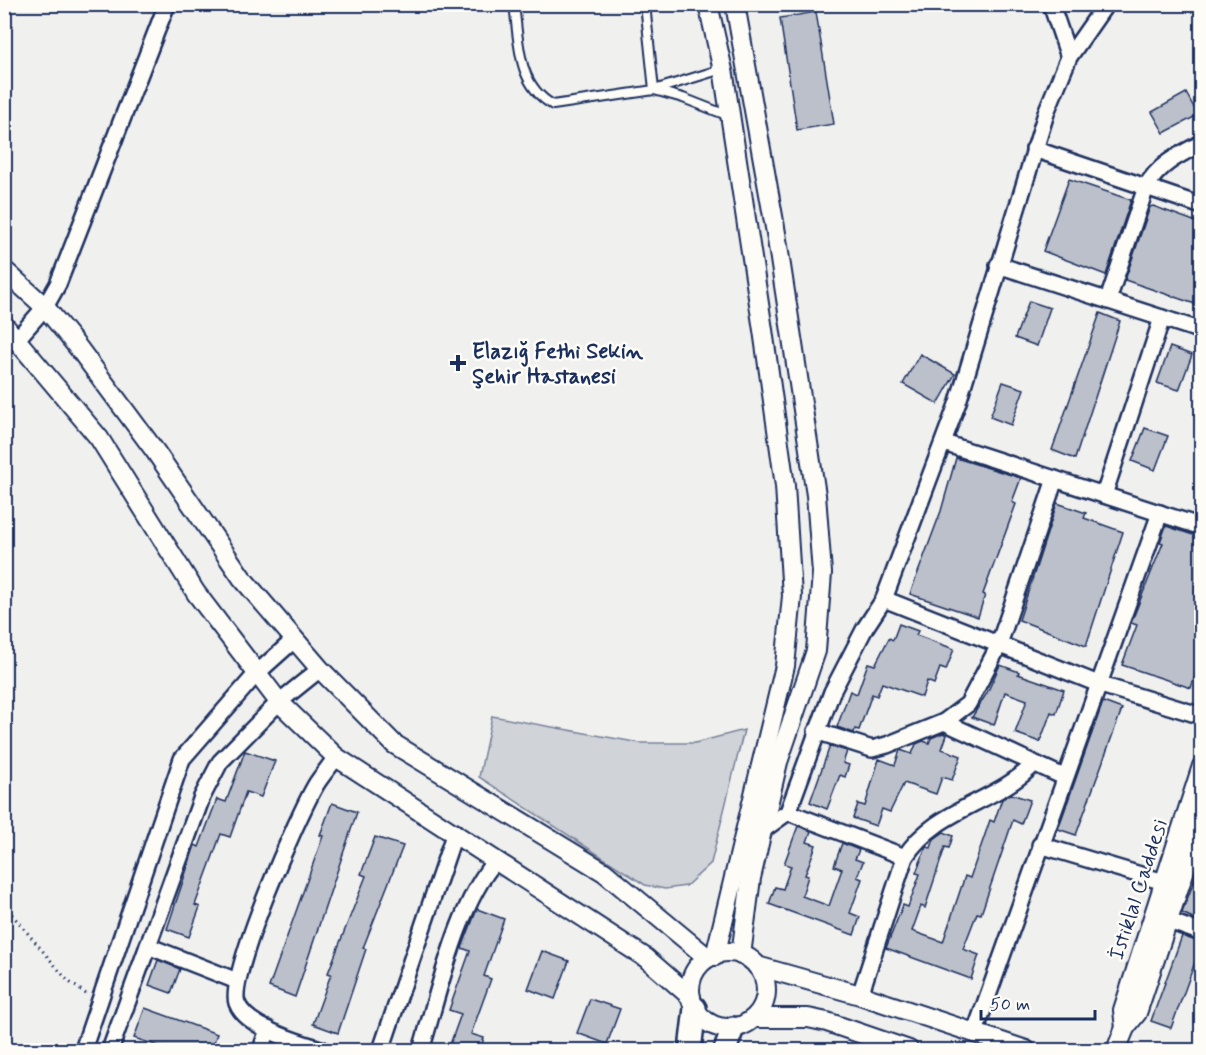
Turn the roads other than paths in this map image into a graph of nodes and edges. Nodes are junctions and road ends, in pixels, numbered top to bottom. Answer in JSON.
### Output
{"nodes":[{"id":1,"x":167,"y":4,"type":"edge"},
{"id":2,"x":514,"y":4,"type":"edge"},
{"id":3,"x":645,"y":4,"type":"edge"},
{"id":4,"x":708,"y":4,"type":"edge"},
{"id":5,"x":1051,"y":4,"type":"edge"},
{"id":6,"x":1106,"y":4,"type":"edge"},
{"id":7,"x":736,"y":5,"type":"edge"},
{"id":8,"x":1069,"y":57,"type":"junction"},
{"id":9,"x":722,"y":69,"type":"junction"},
{"id":10,"x":654,"y":90,"type":"junction"},
{"id":11,"x":730,"y":116,"type":"junction"},
{"id":12,"x":1202,"y":143,"type":"edge"},
{"id":13,"x":1034,"y":149,"type":"junction"},
{"id":14,"x":1146,"y":187,"type":"junction"},
{"id":15,"x":1202,"y":206,"type":"edge"},
{"id":16,"x":999,"y":264,"type":"junction"},
{"id":17,"x":4,"y":270,"type":"edge"},
{"id":18,"x":1108,"y":300,"type":"junction"},
{"id":19,"x":45,"y":307,"type":"junction"},
{"id":20,"x":1162,"y":318,"type":"junction"},
{"id":21,"x":4,"y":325,"type":"edge"},
{"id":22,"x":1202,"y":331,"type":"edge"},
{"id":23,"x":18,"y":338,"type":"junction"},
{"id":24,"x":944,"y":442,"type":"junction"},
{"id":25,"x":1055,"y":479,"type":"junction"},
{"id":26,"x":1104,"y":495,"type":"junction"},
{"id":27,"x":1160,"y":513,"type":"junction"},
{"id":28,"x":1202,"y":527,"type":"edge"},
{"id":29,"x":884,"y":599,"type":"junction"},
{"id":30,"x":295,"y":639,"type":"junction"},
{"id":31,"x":998,"y":647,"type":"junction"},
{"id":32,"x":320,"y":669,"type":"junction"},
{"id":33,"x":257,"y":673,"type":"junction"},
{"id":34,"x":1101,"y":685,"type":"junction"},
{"id":35,"x":279,"y":702,"type":"junction"},
{"id":36,"x":1202,"y":716,"type":"edge"},
{"id":37,"x":944,"y":722,"type":"junction"},
{"id":38,"x":816,"y":731,"type":"junction"},
{"id":39,"x":336,"y":757,"type":"junction"},
{"id":40,"x":1034,"y":764,"type":"junction"},
{"id":41,"x":1201,"y":766,"type":"edge"},
{"id":42,"x":1064,"y":777,"type":"junction"},
{"id":43,"x":789,"y":812,"type":"junction"},
{"id":44,"x":1202,"y":819,"type":"edge"},
{"id":45,"x":763,"y":830,"type":"junction"},
{"id":46,"x":455,"y":832,"type":"junction"},
{"id":47,"x":1040,"y":845,"type":"junction"},
{"id":48,"x":905,"y":857,"type":"junction"},
{"id":49,"x":496,"y":860,"type":"junction"},
{"id":50,"x":1164,"y":882,"type":"junction"},
{"id":51,"x":1169,"y":921,"type":"junction"},
{"id":52,"x":1202,"y":933,"type":"edge"},
{"id":53,"x":148,"y":946,"type":"junction"},
{"id":54,"x":741,"y":955,"type":"junction"},
{"id":55,"x":712,"y":957,"type":"junction"},
{"id":56,"x":757,"y":966,"type":"junction"},
{"id":57,"x":237,"y":981,"type":"junction"},
{"id":58,"x":860,"y":995,"type":"junction"},
{"id":59,"x":693,"y":1003,"type":"junction"},
{"id":60,"x":754,"y":1018,"type":"junction"},
{"id":61,"x":733,"y":1028,"type":"junction"},
{"id":62,"x":1125,"y":1028,"type":"junction"},
{"id":63,"x":268,"y":1029,"type":"junction"},
{"id":64,"x":975,"y":1032,"type":"junction"},
{"id":65,"x":83,"y":1050,"type":"edge"},
{"id":66,"x":110,"y":1050,"type":"edge"},
{"id":67,"x":261,"y":1050,"type":"edge"},
{"id":68,"x":323,"y":1050,"type":"edge"},
{"id":69,"x":381,"y":1050,"type":"edge"},
{"id":70,"x":421,"y":1050,"type":"edge"},
{"id":71,"x":690,"y":1050,"type":"edge"},
{"id":72,"x":724,"y":1050,"type":"edge"},
{"id":73,"x":909,"y":1050,"type":"edge"},
{"id":74,"x":1026,"y":1050,"type":"edge"},
{"id":75,"x":1116,"y":1050,"type":"edge"}],
"edges":[{"from":1,"to":19,"type":"street"},
{"from":2,"to":10,"type":"lane"},
{"from":3,"to":10,"type":"lane"},
{"from":4,"to":9,"type":"street"},
{"from":5,"to":8,"type":"street"},
{"from":6,"to":8,"type":"street"},
{"from":7,"to":45,"type":"street"},
{"from":8,"to":13,"type":"street"},
{"from":9,"to":10,"type":"lane"},
{"from":9,"to":11,"type":"street"},
{"from":10,"to":11,"type":"lane"},
{"from":11,"to":55,"type":"street"},
{"from":12,"to":14,"type":"street"},
{"from":13,"to":14,"type":"street"},
{"from":13,"to":16,"type":"street"},
{"from":14,"to":15,"type":"street"},
{"from":14,"to":18,"type":"street"},
{"from":16,"to":18,"type":"street"},
{"from":16,"to":24,"type":"street"},
{"from":17,"to":19,"type":"street"},
{"from":18,"to":20,"type":"street"},
{"from":19,"to":23,"type":"street"},
{"from":19,"to":30,"type":"street"},
{"from":20,"to":22,"type":"street"},
{"from":20,"to":26,"type":"street"},
{"from":21,"to":23,"type":"street"},
{"from":23,"to":33,"type":"street"},
{"from":24,"to":25,"type":"street"},
{"from":24,"to":29,"type":"street"},
{"from":25,"to":26,"type":"street"},
{"from":25,"to":31,"type":"street"},
{"from":26,"to":27,"type":"street"},
{"from":27,"to":28,"type":"street"},
{"from":27,"to":34,"type":"street"},
{"from":29,"to":31,"type":"street"},
{"from":29,"to":38,"type":"street"},
{"from":30,"to":32,"type":"street"},
{"from":30,"to":33,"type":"street"},
{"from":31,"to":34,"type":"street"},
{"from":31,"to":37,"type":"street"},
{"from":32,"to":35,"type":"street"},
{"from":32,"to":55,"type":"street"},
{"from":33,"to":35,"type":"street"},
{"from":33,"to":65,"type":"street"},
{"from":34,"to":36,"type":"street"},
{"from":34,"to":42,"type":"street"},
{"from":35,"to":39,"type":"street"},
{"from":35,"to":53,"type":"street"},
{"from":37,"to":38,"type":"street"},
{"from":37,"to":40,"type":"street"},
{"from":38,"to":43,"type":"street"},
{"from":39,"to":46,"type":"street"},
{"from":39,"to":57,"type":"street"},
{"from":40,"to":42,"type":"street"},
{"from":40,"to":48,"type":"street"},
{"from":41,"to":50,"type":"street","name":"İstiklal Caddesi"},
{"from":42,"to":47,"type":"street"},
{"from":43,"to":45,"type":"street"},
{"from":43,"to":48,"type":"street"},
{"from":44,"to":51,"type":"street","name":"İstiklal Caddesi"},
{"from":45,"to":54,"type":"street"},
{"from":46,"to":49,"type":"street"},
{"from":46,"to":69,"type":"street"},
{"from":47,"to":50,"type":"street"},
{"from":47,"to":64,"type":"street"},
{"from":48,"to":58,"type":"street"},
{"from":49,"to":59,"type":"street"},
{"from":49,"to":70,"type":"street"},
{"from":50,"to":62,"type":"street","name":"İstiklal Caddesi"},
{"from":51,"to":52,"type":"street"},
{"from":51,"to":62,"type":"street","name":"İstiklal Caddesi"},
{"from":53,"to":57,"type":"street"},
{"from":53,"to":66,"type":"street"},
{"from":54,"to":55,"type":"street"},
{"from":54,"to":56,"type":"street"},
{"from":55,"to":59,"type":"street"},
{"from":56,"to":58,"type":"street"},
{"from":56,"to":60,"type":"street"},
{"from":57,"to":63,"type":"street"},
{"from":58,"to":64,"type":"street"},
{"from":59,"to":61,"type":"street"},
{"from":59,"to":71,"type":"main road"},
{"from":60,"to":61,"type":"street"},
{"from":60,"to":73,"type":"street"},
{"from":61,"to":72,"type":"main road"},
{"from":62,"to":75,"type":"street","name":"İstiklal Caddesi"},
{"from":63,"to":67,"type":"street"},
{"from":63,"to":68,"type":"street"},
{"from":64,"to":74,"type":"street"}]}
